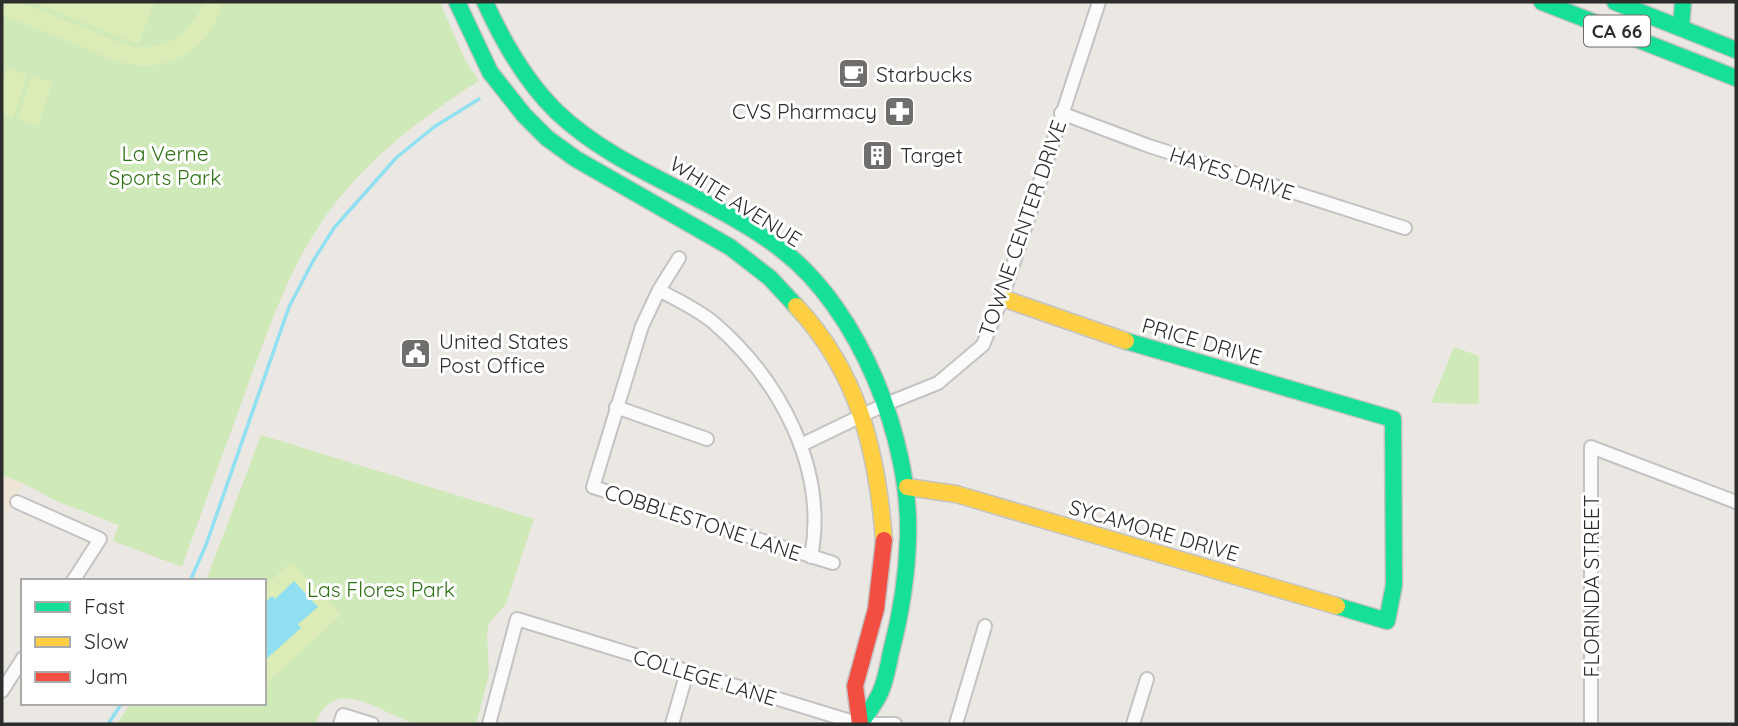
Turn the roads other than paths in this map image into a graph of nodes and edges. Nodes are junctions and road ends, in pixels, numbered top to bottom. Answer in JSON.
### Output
{"nodes":[{"id":1,"x":457,"y":2,"type":"edge"},
{"id":2,"x":485,"y":2,"type":"edge"},
{"id":3,"x":1099,"y":2,"type":"edge"},
{"id":4,"x":1542,"y":2,"type":"edge"},
{"id":5,"x":1615,"y":2,"type":"edge"},
{"id":6,"x":1683,"y":2,"type":"edge"},
{"id":7,"x":1681,"y":28,"type":"junction"},
{"id":8,"x":1736,"y":50,"type":"edge"},
{"id":9,"x":1736,"y":78,"type":"edge"},
{"id":10,"x":1062,"y":113,"type":"junction"},
{"id":11,"x":1405,"y":228,"type":"dead end"},
{"id":12,"x":679,"y":258,"type":"dead end"},
{"id":13,"x":659,"y":290,"type":"junction"},
{"id":14,"x":1002,"y":298,"type":"junction"},
{"id":15,"x":886,"y":404,"type":"junction"},
{"id":16,"x":616,"y":407,"type":"junction"},
{"id":17,"x":862,"y":415,"type":"junction"},
{"id":18,"x":707,"y":439,"type":"dead end"},
{"id":19,"x":801,"y":445,"type":"junction"},
{"id":20,"x":907,"y":487,"type":"junction"},
{"id":21,"x":17,"y":502,"type":"dead end"},
{"id":22,"x":1736,"y":502,"type":"edge"},
{"id":23,"x":811,"y":557,"type":"junction"},
{"id":24,"x":832,"y":563,"type":"dead end"},
{"id":25,"x":74,"y":579,"type":"edge"},
{"id":26,"x":1387,"y":621,"type":"joint"},
{"id":27,"x":985,"y":626,"type":"dead end"},
{"id":28,"x":21,"y":661,"type":"edge"},
{"id":29,"x":687,"y":672,"type":"junction"},
{"id":30,"x":1147,"y":679,"type":"dead end"},
{"id":31,"x":2,"y":691,"type":"edge"},
{"id":32,"x":342,"y":720,"type":"edge"},
{"id":33,"x":372,"y":724,"type":"edge"},
{"id":34,"x":489,"y":724,"type":"edge"},
{"id":35,"x":672,"y":724,"type":"edge"},
{"id":36,"x":860,"y":724,"type":"edge"},
{"id":37,"x":895,"y":724,"type":"edge"},
{"id":38,"x":956,"y":724,"type":"edge"},
{"id":39,"x":1133,"y":724,"type":"edge"},
{"id":40,"x":1591,"y":724,"type":"edge"}],
"edges":[{"from":1,"to":17,"type":"main road","name":"WHITE AVENUE"},
{"from":2,"to":15,"type":"main road","name":"WHITE AVENUE"},
{"from":3,"to":10,"type":"street","name":"TOWNE CENTER DRIVE"},
{"from":4,"to":9,"type":"main road","number":"CA 66"},
{"from":5,"to":7,"type":"main road","number":"CA 66"},
{"from":6,"to":7,"type":"main road"},
{"from":7,"to":8,"type":"main road","number":"CA 66"},
{"from":10,"to":11,"type":"street","name":"HAYES DRIVE"},
{"from":10,"to":14,"type":"street","name":"TOWNE CENTER DRIVE"},
{"from":12,"to":13,"type":"street","name":"COBBLESTONE LANE"},
{"from":13,"to":16,"type":"street","name":"COBBLESTONE LANE"},
{"from":13,"to":19,"type":"street","name":"COBBLESTONE LANE"},
{"from":14,"to":15,"type":"street","name":"TOWNE CENTER DRIVE"},
{"from":14,"to":26,"type":"main road","name":"PRICE DRIVE"},
{"from":15,"to":17,"type":"street","name":"TOWNE CENTER DRIVE"},
{"from":15,"to":20,"type":"main road","name":"WHITE AVENUE"},
{"from":16,"to":18,"type":"street"},
{"from":16,"to":23,"type":"street","name":"COBBLESTONE LANE"},
{"from":17,"to":19,"type":"street","name":"TOWNE CENTER DRIVE"},
{"from":17,"to":36,"type":"main road","name":"WHITE AVENUE"},
{"from":19,"to":23,"type":"street","name":"COBBLESTONE LANE"},
{"from":20,"to":26,"type":"main road","name":"SYCAMORE DRIVE"},
{"from":20,"to":36,"type":"main road","name":"WHITE AVENUE"},
{"from":21,"to":25,"type":"street"},
{"from":22,"to":40,"type":"street","name":"FLORINDA STREET"},
{"from":23,"to":24,"type":"street","name":"COBBLESTONE LANE"},
{"from":27,"to":38,"type":"street"},
{"from":28,"to":31,"type":"street"},
{"from":29,"to":34,"type":"street","name":"COLLEGE LANE"},
{"from":29,"to":35,"type":"street"},
{"from":29,"to":36,"type":"street","name":"COLLEGE LANE"},
{"from":30,"to":39,"type":"street"},
{"from":32,"to":33,"type":"street"},
{"from":36,"to":37,"type":"street","name":"COLLEGE LANE"}]}
